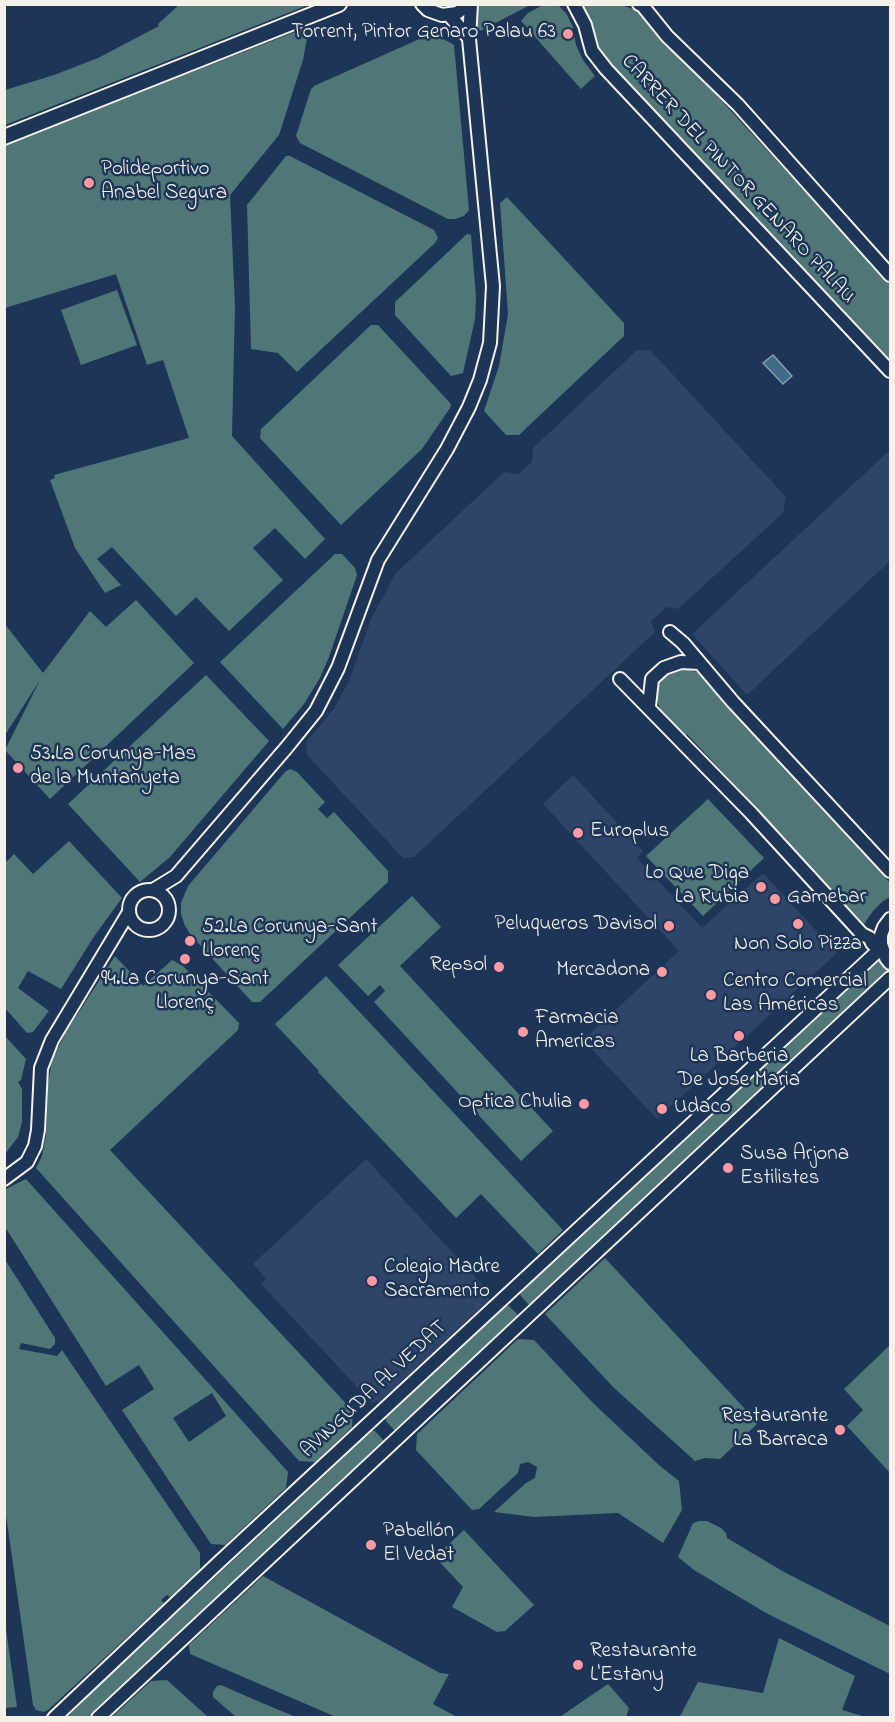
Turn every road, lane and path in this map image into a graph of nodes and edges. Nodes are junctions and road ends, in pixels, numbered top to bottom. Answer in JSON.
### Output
{"nodes":[{"id":1,"x":339,"y":4,"type":"edge"},
{"id":2,"x":422,"y":4,"type":"edge"},
{"id":3,"x":470,"y":4,"type":"edge"},
{"id":4,"x":574,"y":4,"type":"edge"},
{"id":5,"x":639,"y":4,"type":"edge"},
{"id":6,"x":449,"y":15,"type":"junction"},
{"id":7,"x":469,"y":38,"type":"junction"},
{"id":8,"x":4,"y":137,"type":"edge"},
{"id":9,"x":891,"y":275,"type":"edge"},
{"id":10,"x":891,"y":371,"type":"edge"},
{"id":11,"x":670,"y":632,"type":"dead end"},
{"id":12,"x":699,"y":663,"type":"junction"},
{"id":13,"x":620,"y":679,"type":"dead end"},
{"id":14,"x":649,"y":706,"type":"junction"},
{"id":15,"x":891,"y":871,"type":"edge"},
{"id":16,"x":176,"y":876,"type":"junction"},
{"id":17,"x":153,"y":890,"type":"junction"},
{"id":18,"x":167,"y":902,"type":"junction"},
{"id":19,"x":129,"y":912,"type":"junction"},
{"id":20,"x":891,"y":919,"type":"edge"},
{"id":21,"x":142,"y":928,"type":"junction"},
{"id":22,"x":115,"y":938,"type":"junction"},
{"id":23,"x":883,"y":953,"type":"edge"},
{"id":24,"x":891,"y":978,"type":"edge"},
{"id":25,"x":4,"y":1179,"type":"edge"},
{"id":26,"x":54,"y":1718,"type":"edge"},
{"id":27,"x":98,"y":1718,"type":"edge"}],
"edges":[{"from":1,"to":8,"type":"main road"},
{"from":2,"to":6,"type":"street"},
{"from":3,"to":6,"type":"street"},
{"from":3,"to":7,"type":"street"},
{"from":4,"to":10,"type":"street","name":"CARRER DEL PINTOR GENARO PALAU"},
{"from":5,"to":9,"type":"street"},
{"from":6,"to":7,"type":"street"},
{"from":7,"to":16,"type":"street"},
{"from":11,"to":12,"type":"street"},
{"from":12,"to":14,"type":"street"},
{"from":12,"to":15,"type":"street"},
{"from":13,"to":14,"type":"street"},
{"from":14,"to":23,"type":"street"},
{"from":16,"to":17,"type":"street"},
{"from":16,"to":18,"type":"street"},
{"from":17,"to":18,"type":"street"},
{"from":17,"to":19,"type":"street"},
{"from":18,"to":21,"type":"street"},
{"from":19,"to":21,"type":"street"},
{"from":19,"to":22,"type":"street"},
{"from":20,"to":23,"type":"street"},
{"from":21,"to":22,"type":"street"},
{"from":22,"to":25,"type":"street"},
{"from":23,"to":26,"type":"street","name":"AVINGUDA AL VEDAT"},
{"from":24,"to":27,"type":"street"}]}
